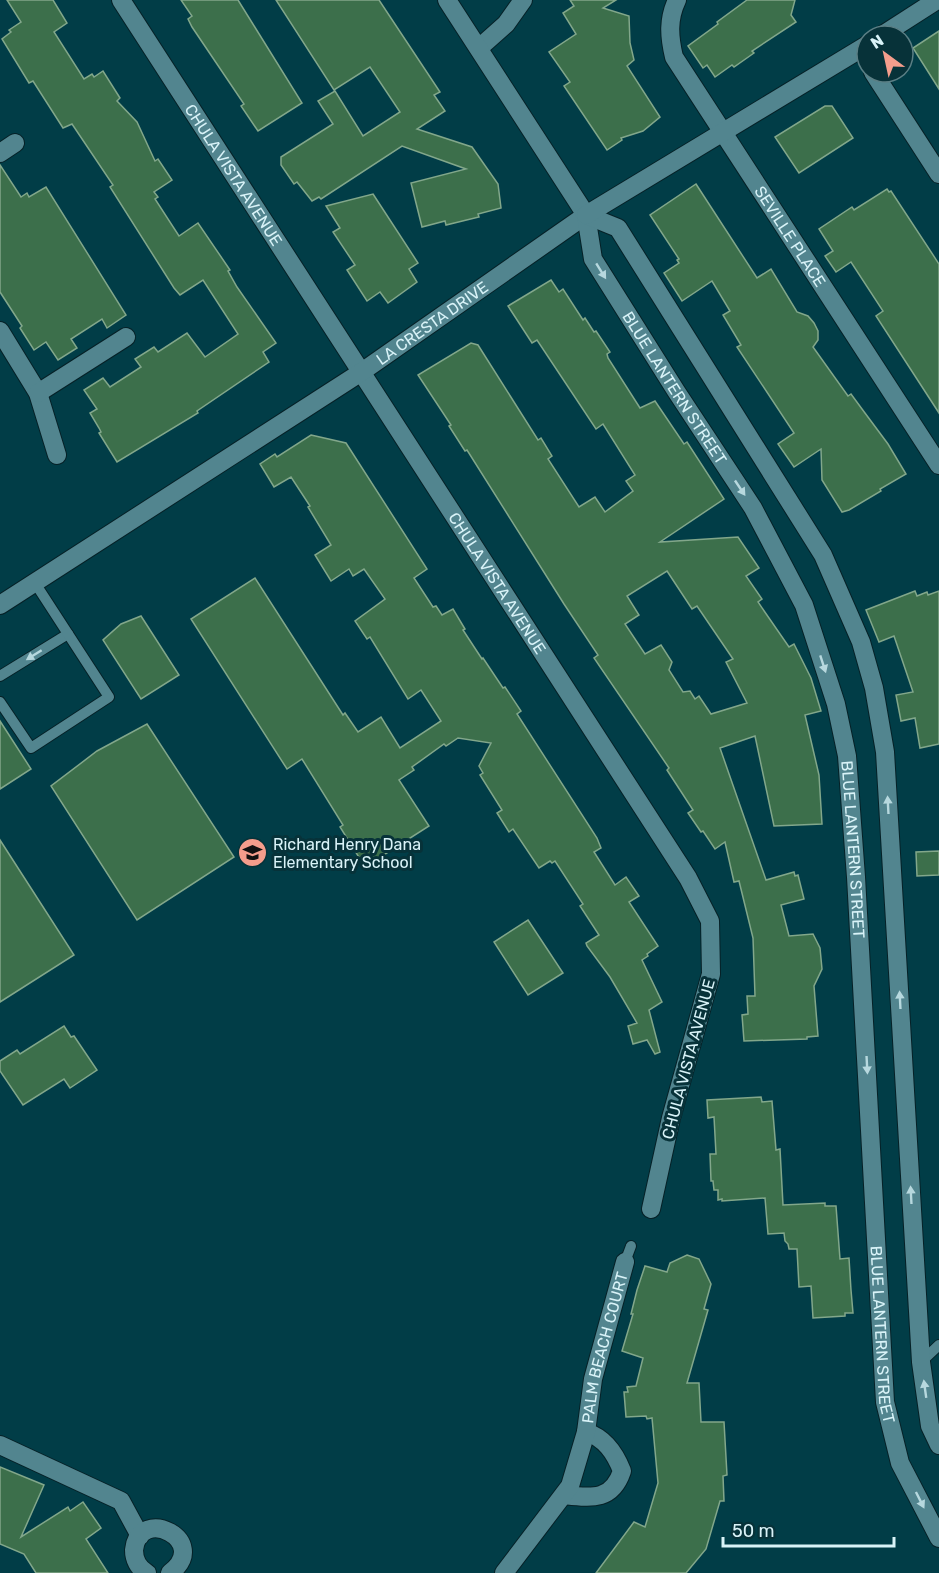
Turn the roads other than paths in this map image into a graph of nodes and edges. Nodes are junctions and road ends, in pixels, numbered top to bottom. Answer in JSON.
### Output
{"nodes":[{"id":1,"x":122,"y":0,"type":"edge"},
{"id":2,"x":447,"y":0,"type":"edge"},
{"id":3,"x":523,"y":0,"type":"edge"},
{"id":4,"x":677,"y":0,"type":"edge"},
{"id":5,"x":937,"y":0,"type":"edge"},
{"id":6,"x":900,"y":24,"type":"edge"},
{"id":7,"x":479,"y":48,"type":"junction"},
{"id":8,"x":855,"y":58,"type":"edge"},
{"id":9,"x":881,"y":84,"type":"edge"},
{"id":10,"x":722,"y":132,"type":"junction"},
{"id":11,"x":939,"y":174,"type":"edge"},
{"id":12,"x":586,"y":215,"type":"junction"},
{"id":13,"x":0,"y":331,"type":"edge"},
{"id":14,"x":126,"y":337,"type":"dead end"},
{"id":15,"x":363,"y":371,"type":"junction"},
{"id":16,"x":38,"y":393,"type":"junction"},
{"id":17,"x":57,"y":455,"type":"dead end"},
{"id":18,"x":939,"y":465,"type":"edge"},
{"id":19,"x":35,"y":583,"type":"junction"},
{"id":20,"x":0,"y":606,"type":"edge"},
{"id":21,"x":68,"y":633,"type":"junction"},
{"id":22,"x":0,"y":676,"type":"edge"},
{"id":23,"x":0,"y":702,"type":"edge"},
{"id":24,"x":651,"y":1209,"type":"dead end"},
{"id":25,"x":628,"y":1254,"type":"dead end"},
{"id":26,"x":939,"y":1345,"type":"edge"},
{"id":27,"x":921,"y":1362,"type":"junction"},
{"id":28,"x":586,"y":1432,"type":"junction"},
{"id":29,"x":0,"y":1445,"type":"edge"},
{"id":30,"x":939,"y":1445,"type":"edge"},
{"id":31,"x":564,"y":1495,"type":"junction"},
{"id":32,"x":140,"y":1536,"type":"junction"},
{"id":33,"x":939,"y":1538,"type":"edge"},
{"id":34,"x":147,"y":1573,"type":"edge"},
{"id":35,"x":170,"y":1573,"type":"edge"},
{"id":36,"x":504,"y":1573,"type":"edge"}],
"edges":[{"from":1,"to":15,"type":"street","name":"CHULA VISTA AVENUE"},
{"from":2,"to":7,"type":"street","name":"BLUE LANTERN STREET"},
{"from":3,"to":7,"type":"street"},
{"from":4,"to":10,"type":"street","name":"SEVILLE PLACE"},
{"from":5,"to":6,"type":"street"},
{"from":7,"to":12,"type":"street","name":"BLUE LANTERN STREET"},
{"from":8,"to":10,"type":"street","name":"LA CRESTA DRIVE"},
{"from":9,"to":11,"type":"street"},
{"from":10,"to":12,"type":"street","name":"LA CRESTA DRIVE"},
{"from":10,"to":18,"type":"street","name":"SEVILLE PLACE"},
{"from":12,"to":15,"type":"street","name":"LA CRESTA DRIVE"},
{"from":27,"to":12,"type":"street","name":"BLUE LANTERN STREET","one_way":true},
{"from":12,"to":33,"type":"street","name":"BLUE LANTERN STREET","one_way":true},
{"from":13,"to":16,"type":"street"},
{"from":14,"to":16,"type":"street"},
{"from":15,"to":19,"type":"street","name":"LA CRESTA DRIVE"},
{"from":15,"to":24,"type":"street","name":"CHULA VISTA AVENUE"},
{"from":16,"to":17,"type":"street"},
{"from":19,"to":20,"type":"street","name":"LA CRESTA DRIVE"},
{"from":19,"to":21,"type":"lane"},
{"from":21,"to":22,"type":"lane","one_way":true},
{"from":21,"to":23,"type":"lane"},
{"from":25,"to":28,"type":"street","name":"PALM BEACH COURT"},
{"from":26,"to":27,"type":"lane"},
{"from":30,"to":27,"type":"street","name":"BLUE LANTERN STREET","one_way":true},
{"from":28,"to":31,"type":"street","name":"PALM BEACH COURT"},
{"from":28,"to":31,"type":"street","name":"PALM BEACH COURT"},
{"from":29,"to":32,"type":"street"},
{"from":31,"to":36,"type":"street","name":"PALM BEACH COURT"},
{"from":32,"to":34,"type":"street"},
{"from":32,"to":35,"type":"street"}]}
